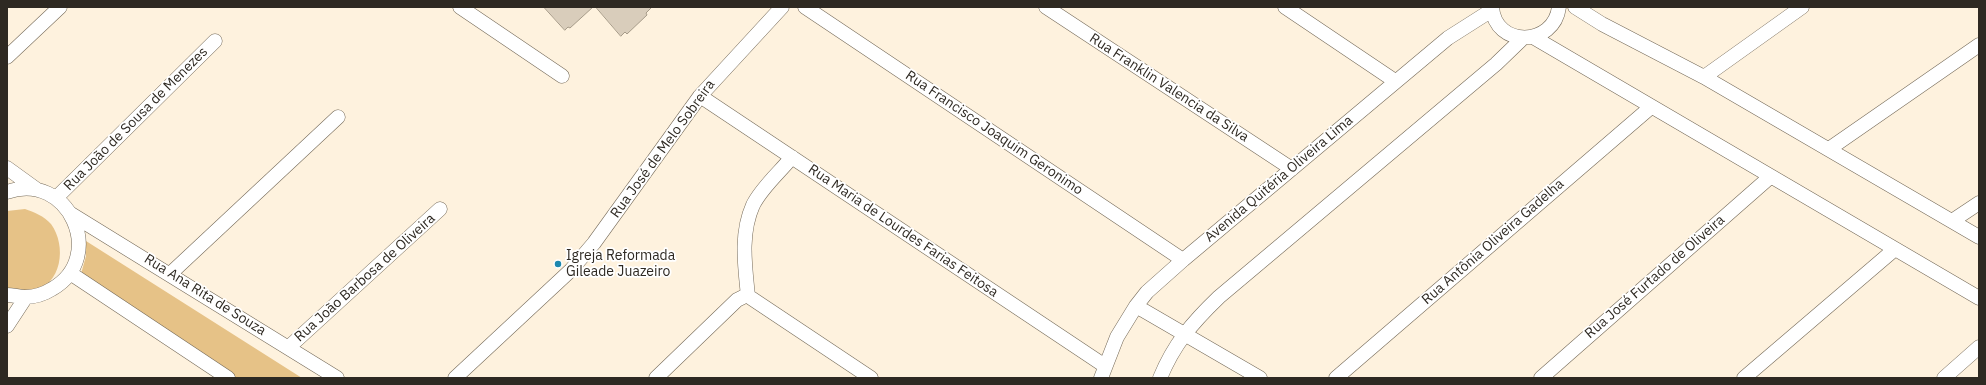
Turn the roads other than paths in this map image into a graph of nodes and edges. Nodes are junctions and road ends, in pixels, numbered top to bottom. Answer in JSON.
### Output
{"nodes":[{"id":1,"x":60,"y":7,"type":"edge"},
{"id":2,"x":460,"y":7,"type":"edge"},
{"id":3,"x":782,"y":7,"type":"edge"},
{"id":4,"x":805,"y":7,"type":"edge"},
{"id":5,"x":1046,"y":7,"type":"edge"},
{"id":6,"x":1285,"y":7,"type":"edge"},
{"id":7,"x":1559,"y":7,"type":"edge"},
{"id":8,"x":1575,"y":7,"type":"edge"},
{"id":9,"x":1802,"y":7,"type":"edge"},
{"id":10,"x":1492,"y":8,"type":"edge"},
{"id":11,"x":1528,"y":38,"type":"junction"},
{"id":12,"x":215,"y":41,"type":"dead end"},
{"id":13,"x":1979,"y":45,"type":"edge"},
{"id":14,"x":7,"y":57,"type":"edge"},
{"id":15,"x":562,"y":76,"type":"dead end"},
{"id":16,"x":1704,"y":77,"type":"junction"},
{"id":17,"x":1395,"y":81,"type":"junction"},
{"id":18,"x":700,"y":96,"type":"junction"},
{"id":19,"x":1651,"y":107,"type":"junction"},
{"id":20,"x":338,"y":117,"type":"dead end"},
{"id":21,"x":1829,"y":149,"type":"junction"},
{"id":22,"x":792,"y":157,"type":"junction"},
{"id":23,"x":7,"y":168,"type":"edge"},
{"id":24,"x":1292,"y":170,"type":"junction"},
{"id":25,"x":1770,"y":177,"type":"junction"},
{"id":26,"x":36,"y":189,"type":"junction"},
{"id":27,"x":7,"y":192,"type":"edge"},
{"id":28,"x":56,"y":198,"type":"junction"},
{"id":29,"x":1979,"y":203,"type":"edge"},
{"id":30,"x":440,"y":209,"type":"dead end"},
{"id":31,"x":71,"y":214,"type":"junction"},
{"id":32,"x":1952,"y":221,"type":"junction"},
{"id":33,"x":1979,"y":237,"type":"edge"},
{"id":34,"x":1895,"y":249,"type":"junction"},
{"id":35,"x":1183,"y":260,"type":"junction"},
{"id":36,"x":70,"y":272,"type":"junction"},
{"id":37,"x":170,"y":274,"type":"junction"},
{"id":38,"x":7,"y":294,"type":"edge"},
{"id":39,"x":748,"y":296,"type":"junction"},
{"id":40,"x":26,"y":297,"type":"junction"},
{"id":41,"x":1979,"y":298,"type":"edge"},
{"id":42,"x":1136,"y":306,"type":"junction"},
{"id":43,"x":7,"y":326,"type":"edge"},
{"id":44,"x":1184,"y":333,"type":"junction"},
{"id":45,"x":1979,"y":347,"type":"edge"},
{"id":46,"x":289,"y":348,"type":"junction"},
{"id":47,"x":1103,"y":372,"type":"edge"},
{"id":48,"x":862,"y":376,"type":"edge"},
{"id":49,"x":228,"y":378,"type":"edge"},
{"id":50,"x":337,"y":378,"type":"edge"},
{"id":51,"x":455,"y":378,"type":"edge"},
{"id":52,"x":656,"y":378,"type":"edge"},
{"id":53,"x":1160,"y":378,"type":"edge"},
{"id":54,"x":1260,"y":378,"type":"edge"},
{"id":55,"x":1336,"y":378,"type":"edge"},
{"id":56,"x":1541,"y":378,"type":"edge"},
{"id":57,"x":1744,"y":378,"type":"edge"},
{"id":58,"x":1944,"y":378,"type":"edge"}],
"edges":[{"from":1,"to":14,"type":"street"},
{"from":2,"to":15,"type":"street"},
{"from":3,"to":18,"type":"street","name":"Rua José de Melo Sobreira"},
{"from":4,"to":35,"type":"street","name":"Rua Francisco Joaquim Geronimo"},
{"from":5,"to":24,"type":"street","name":"Rua Franklin Valencia da Silva"},
{"from":6,"to":17,"type":"street"},
{"from":7,"to":11,"type":"street"},
{"from":8,"to":16,"type":"street"},
{"from":9,"to":16,"type":"street"},
{"from":10,"to":11,"type":"street"},
{"from":10,"to":17,"type":"street","name":"Avenida Quitéria Oliveira Lima"},
{"from":11,"to":19,"type":"street"},
{"from":11,"to":44,"type":"street"},
{"from":12,"to":28,"type":"street","name":"Rua João de Sousa de Menezes"},
{"from":13,"to":21,"type":"street"},
{"from":16,"to":21,"type":"street"},
{"from":17,"to":24,"type":"street","name":"Avenida Quitéria Oliveira Lima"},
{"from":18,"to":22,"type":"street","name":"Rua Maria de Lourdes Farias Feitosa"},
{"from":18,"to":51,"type":"street","name":"Rua José de Melo Sobreira"},
{"from":19,"to":25,"type":"street"},
{"from":19,"to":55,"type":"street","name":"Rua Antônia Oliveira Gadelha"},
{"from":20,"to":37,"type":"street"},
{"from":21,"to":32,"type":"street"},
{"from":22,"to":39,"type":"street"},
{"from":22,"to":47,"type":"street","name":"Rua Maria de Lourdes Farias Feitosa"},
{"from":23,"to":26,"type":"street"},
{"from":24,"to":35,"type":"street","name":"Avenida Quitéria Oliveira Lima"},
{"from":25,"to":34,"type":"street"},
{"from":25,"to":56,"type":"street","name":"Rua José Furtado de Oliveira"},
{"from":26,"to":27,"type":"street"},
{"from":26,"to":28,"type":"street"},
{"from":28,"to":31,"type":"street"},
{"from":29,"to":32,"type":"street"},
{"from":30,"to":46,"type":"street","name":"Rua João Barbosa de Oliveira"},
{"from":31,"to":36,"type":"street"},
{"from":31,"to":37,"type":"street","name":"Rua Ana Rita de Souza"},
{"from":32,"to":33,"type":"street"},
{"from":34,"to":41,"type":"street"},
{"from":34,"to":57,"type":"street"},
{"from":35,"to":42,"type":"street","name":"Avenida Quitéria Oliveira Lima"},
{"from":36,"to":40,"type":"street"},
{"from":36,"to":49,"type":"street"},
{"from":37,"to":46,"type":"street","name":"Rua Ana Rita de Souza"},
{"from":38,"to":40,"type":"street"},
{"from":39,"to":48,"type":"street"},
{"from":39,"to":52,"type":"street"},
{"from":40,"to":43,"type":"street"},
{"from":42,"to":44,"type":"street"},
{"from":42,"to":47,"type":"street","name":"Avenida Quitéria Oliveira Lima"},
{"from":44,"to":53,"type":"street"},
{"from":44,"to":54,"type":"street"},
{"from":45,"to":58,"type":"street"},
{"from":46,"to":50,"type":"street","name":"Rua Ana Rita de Souza"}]}
